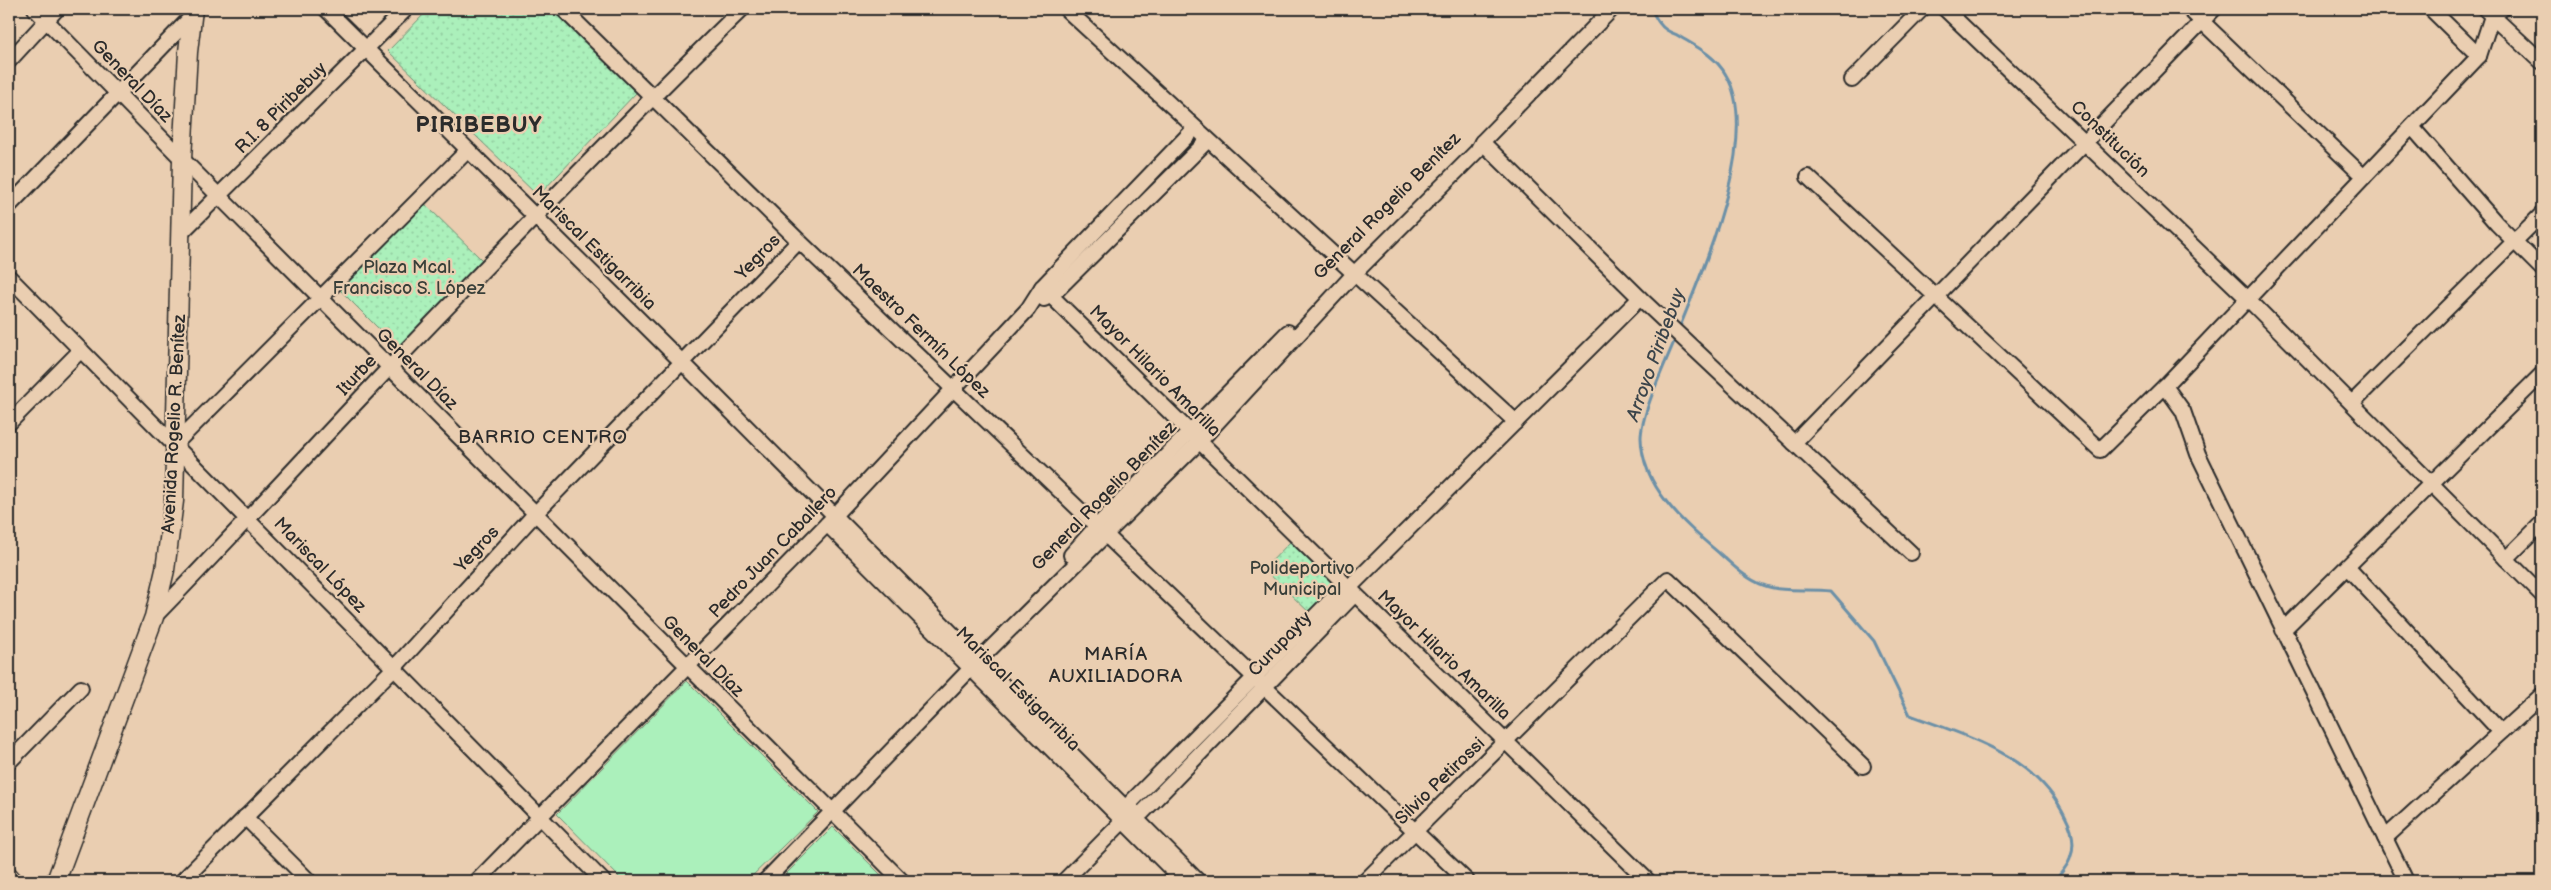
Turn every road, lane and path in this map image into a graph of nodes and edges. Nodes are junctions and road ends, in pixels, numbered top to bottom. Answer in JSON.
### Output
{"nodes":[{"id":1,"x":35,"y":9,"type":"edge"},
{"id":2,"x":58,"y":9,"type":"edge"},
{"id":3,"x":326,"y":9,"type":"edge"},
{"id":4,"x":406,"y":9,"type":"edge"},
{"id":5,"x":563,"y":9,"type":"edge"},
{"id":6,"x":742,"y":9,"type":"edge"},
{"id":7,"x":1066,"y":9,"type":"edge"},
{"id":8,"x":1612,"y":9,"type":"edge"},
{"id":9,"x":1922,"y":9,"type":"edge"},
{"id":10,"x":1945,"y":9,"type":"edge"},
{"id":11,"x":2189,"y":9,"type":"edge"},
{"id":12,"x":2214,"y":9,"type":"edge"},
{"id":13,"x":2431,"y":9,"type":"edge"},
{"id":14,"x":2493,"y":11,"type":"edge"},
{"id":15,"x":195,"y":12,"type":"edge"},
{"id":16,"x":46,"y":20,"type":"junction"},
{"id":17,"x":2202,"y":22,"type":"junction"},
{"id":18,"x":366,"y":49,"type":"junction"},
{"id":19,"x":2479,"y":56,"type":"junction"},
{"id":20,"x":9,"y":61,"type":"edge"},
{"id":21,"x":2542,"y":62,"type":"edge"},
{"id":22,"x":1852,"y":80,"type":"dead end"},
{"id":23,"x":118,"y":93,"type":"junction"},
{"id":24,"x":653,"y":96,"type":"junction"},
{"id":25,"x":2412,"y":127,"type":"junction"},
{"id":26,"x":1195,"y":128,"type":"junction"},
{"id":27,"x":1208,"y":140,"type":"junction"},
{"id":28,"x":1482,"y":142,"type":"junction"},
{"id":29,"x":2086,"y":142,"type":"junction"},
{"id":30,"x":468,"y":150,"type":"junction"},
{"id":31,"x":182,"y":159,"type":"junction"},
{"id":32,"x":2364,"y":177,"type":"junction"},
{"id":33,"x":1808,"y":178,"type":"dead end"},
{"id":34,"x":218,"y":196,"type":"junction"},
{"id":35,"x":9,"y":206,"type":"edge"},
{"id":36,"x":2542,"y":214,"type":"edge"},
{"id":37,"x":536,"y":217,"type":"junction"},
{"id":38,"x":182,"y":232,"type":"junction"},
{"id":39,"x":800,"y":240,"type":"junction"},
{"id":40,"x":2514,"y":241,"type":"junction"},
{"id":41,"x":2542,"y":269,"type":"edge"},
{"id":42,"x":1352,"y":272,"type":"junction"},
{"id":43,"x":9,"y":277,"type":"edge"},
{"id":44,"x":1047,"y":291,"type":"junction"},
{"id":45,"x":1938,"y":296,"type":"junction"},
{"id":46,"x":320,"y":298,"type":"junction"},
{"id":47,"x":1640,"y":298,"type":"junction"},
{"id":48,"x":2248,"y":299,"type":"junction"},
{"id":49,"x":81,"y":350,"type":"junction"},
{"id":50,"x":683,"y":363,"type":"junction"},
{"id":51,"x":390,"y":368,"type":"junction"},
{"id":52,"x":2542,"y":374,"type":"edge"},
{"id":53,"x":2164,"y":386,"type":"junction"},
{"id":54,"x":954,"y":388,"type":"junction"},
{"id":55,"x":2352,"y":403,"type":"junction"},
{"id":56,"x":1516,"y":422,"type":"junction"},
{"id":57,"x":9,"y":423,"type":"edge"},
{"id":58,"x":1194,"y":438,"type":"junction"},
{"id":59,"x":1794,"y":443,"type":"junction"},
{"id":60,"x":176,"y":444,"type":"junction"},
{"id":61,"x":2431,"y":484,"type":"junction"},
{"id":62,"x":535,"y":514,"type":"junction"},
{"id":63,"x":249,"y":520,"type":"junction"},
{"id":64,"x":831,"y":520,"type":"junction"},
{"id":65,"x":2542,"y":523,"type":"edge"},
{"id":66,"x":1101,"y":530,"type":"junction"},
{"id":67,"x":1910,"y":553,"type":"dead end"},
{"id":68,"x":2506,"y":559,"type":"junction"},
{"id":69,"x":2347,"y":567,"type":"junction"},
{"id":70,"x":1349,"y":588,"type":"junction"},
{"id":71,"x":2542,"y":595,"type":"edge"},
{"id":72,"x":154,"y":617,"type":"junction"},
{"id":73,"x":2283,"y":630,"type":"junction"},
{"id":74,"x":972,"y":662,"type":"junction"},
{"id":75,"x":688,"y":667,"type":"junction"},
{"id":76,"x":394,"y":668,"type":"junction"},
{"id":77,"x":1260,"y":683,"type":"junction"},
{"id":78,"x":81,"y":688,"type":"dead end"},
{"id":79,"x":2542,"y":695,"type":"edge"},
{"id":80,"x":2502,"y":732,"type":"junction"},
{"id":81,"x":1506,"y":742,"type":"junction"},
{"id":82,"x":9,"y":762,"type":"edge"},
{"id":83,"x":1863,"y":766,"type":"dead end"},
{"id":84,"x":830,"y":809,"type":"junction"},
{"id":85,"x":245,"y":817,"type":"junction"},
{"id":86,"x":540,"y":817,"type":"junction"},
{"id":87,"x":1127,"y":817,"type":"junction"},
{"id":88,"x":1415,"y":832,"type":"junction"},
{"id":89,"x":2385,"y":838,"type":"junction"},
{"id":90,"x":9,"y":874,"type":"edge"},
{"id":91,"x":15,"y":881,"type":"edge"},
{"id":92,"x":56,"y":881,"type":"edge"},
{"id":93,"x":182,"y":881,"type":"edge"},
{"id":94,"x":309,"y":881,"type":"edge"},
{"id":95,"x":477,"y":881,"type":"edge"},
{"id":96,"x":604,"y":881,"type":"edge"},
{"id":97,"x":755,"y":881,"type":"edge"},
{"id":98,"x":765,"y":881,"type":"edge"},
{"id":99,"x":902,"y":881,"type":"edge"},
{"id":100,"x":1064,"y":881,"type":"edge"},
{"id":101,"x":1183,"y":881,"type":"edge"},
{"id":102,"x":1198,"y":881,"type":"edge"},
{"id":103,"x":1365,"y":881,"type":"edge"},
{"id":104,"x":1466,"y":881,"type":"edge"},
{"id":105,"x":1648,"y":881,"type":"edge"},
{"id":106,"x":2406,"y":881,"type":"edge"}],
"edges":[{"from":1,"to":16,"type":"street","name":"General Díaz"},
{"from":2,"to":16,"type":"street"},
{"from":3,"to":18,"type":"street","name":"Mariscal Estigarribia"},
{"from":4,"to":18,"type":"street","name":"R.I. 8 Piribebuy"},
{"from":5,"to":24,"type":"street","name":"Maestro Fermín López"},
{"from":6,"to":24,"type":"street","name":"Iturbe"},
{"from":7,"to":26,"type":"street"},
{"from":8,"to":28,"type":"street","name":"General Rogelio Benítez"},
{"from":9,"to":22,"type":"street"},
{"from":10,"to":29,"type":"street","name":"Constitución"},
{"from":11,"to":17,"type":"street"},
{"from":12,"to":17,"type":"street"},
{"from":13,"to":19,"type":"street"},
{"from":14,"to":19,"type":"street"},
{"from":14,"to":21,"type":"street"},
{"from":15,"to":23,"type":"street"},
{"from":15,"to":31,"type":"main road","name":"Avenida Rogelio R. Benítez"},
{"from":16,"to":20,"type":"street"},
{"from":16,"to":23,"type":"street","name":"General Díaz"},
{"from":17,"to":29,"type":"street"},
{"from":17,"to":32,"type":"street"},
{"from":18,"to":30,"type":"street","name":"Mariscal Estigarribia"},
{"from":18,"to":34,"type":"street","name":"R.I. 8 Piribebuy"},
{"from":19,"to":25,"type":"street"},
{"from":23,"to":31,"type":"street","name":"General Díaz"},
{"from":23,"to":35,"type":"street"},
{"from":24,"to":37,"type":"street","name":"Iturbe"},
{"from":24,"to":39,"type":"street","name":"Maestro Fermín López"},
{"from":25,"to":32,"type":"street"},
{"from":25,"to":40,"type":"street"},
{"from":26,"to":27,"type":"street"},
{"from":26,"to":44,"type":"street"},
{"from":27,"to":42,"type":"street"},
{"from":27,"to":44,"type":"street"},
{"from":28,"to":42,"type":"street","name":"General Rogelio Benítez"},
{"from":28,"to":47,"type":"street"},
{"from":29,"to":45,"type":"street"},
{"from":29,"to":48,"type":"street","name":"Constitución"},
{"from":30,"to":37,"type":"street","name":"Mariscal Estigarribia"},
{"from":30,"to":46,"type":"street"},
{"from":31,"to":34,"type":"street","name":"General Díaz"},
{"from":31,"to":38,"type":"main road","name":"Avenida Rogelio R. Benítez"},
{"from":32,"to":48,"type":"street"},
{"from":33,"to":45,"type":"street"},
{"from":34,"to":38,"type":"street","name":"R.I. 8 Piribebuy"},
{"from":34,"to":46,"type":"street","name":"General Díaz"},
{"from":36,"to":40,"type":"street"},
{"from":37,"to":50,"type":"street","name":"Mariscal Estigarribia"},
{"from":37,"to":51,"type":"street","name":"Iturbe"},
{"from":38,"to":60,"type":"main road","name":"Avenida Rogelio R. Benítez"},
{"from":39,"to":50,"type":"street","name":"Yegros"},
{"from":39,"to":54,"type":"street","name":"Maestro Fermín López"},
{"from":40,"to":41,"type":"street"},
{"from":40,"to":55,"type":"street"},
{"from":42,"to":56,"type":"street"},
{"from":42,"to":58,"type":"street","name":"General Rogelio Benítez"},
{"from":43,"to":49,"type":"street","name":"Mariscal López"},
{"from":44,"to":54,"type":"street","name":"Pedro Juan Caballero"},
{"from":44,"to":58,"type":"street","name":"Mayor Hilario Amarilla"},
{"from":45,"to":53,"type":"street"},
{"from":45,"to":59,"type":"street"},
{"from":46,"to":51,"type":"street","name":"General Díaz"},
{"from":46,"to":60,"type":"street"},
{"from":47,"to":56,"type":"street","name":"Curupayty"},
{"from":47,"to":59,"type":"street"},
{"from":48,"to":53,"type":"street"},
{"from":48,"to":55,"type":"street","name":"Constitución"},
{"from":49,"to":57,"type":"street"},
{"from":49,"to":60,"type":"street","name":"Mariscal López"},
{"from":50,"to":62,"type":"street","name":"Yegros"},
{"from":50,"to":64,"type":"street","name":"Mariscal Estigarribia"},
{"from":51,"to":62,"type":"street","name":"General Díaz"},
{"from":51,"to":63,"type":"street","name":"Iturbe"},
{"from":52,"to":61,"type":"street"},
{"from":53,"to":73,"type":"street"},
{"from":54,"to":64,"type":"street","name":"Pedro Juan Caballero"},
{"from":54,"to":66,"type":"street","name":"Maestro Fermín López"},
{"from":55,"to":61,"type":"street","name":"Constitución"},
{"from":56,"to":70,"type":"street","name":"Curupayty"},
{"from":58,"to":66,"type":"street","name":"General Rogelio Benítez"},
{"from":58,"to":70,"type":"street","name":"Mayor Hilario Amarilla"},
{"from":59,"to":67,"type":"street"},
{"from":60,"to":63,"type":"street","name":"Mariscal López"},
{"from":60,"to":72,"type":"main road","name":"Avenida Rogelio R. Benítez"},
{"from":61,"to":68,"type":"street","name":"Constitución"},
{"from":61,"to":69,"type":"street"},
{"from":62,"to":75,"type":"street","name":"General Díaz"},
{"from":62,"to":76,"type":"street","name":"Yegros"},
{"from":63,"to":72,"type":"street","name":"Iturbe"},
{"from":63,"to":76,"type":"street","name":"Mariscal López"},
{"from":64,"to":74,"type":"street","name":"Mariscal Estigarribia"},
{"from":64,"to":75,"type":"street","name":"Pedro Juan Caballero"},
{"from":65,"to":68,"type":"street"},
{"from":66,"to":74,"type":"street","name":"General Rogelio Benítez"},
{"from":66,"to":77,"type":"street","name":"Maestro Fermín López"},
{"from":68,"to":71,"type":"street","name":"Constitución"},
{"from":69,"to":73,"type":"street"},
{"from":69,"to":80,"type":"street"},
{"from":70,"to":77,"type":"street","name":"Curupayty"},
{"from":70,"to":81,"type":"street","name":"Mayor Hilario Amarilla"},
{"from":72,"to":92,"type":"main road","name":"Avenida Rogelio R. Benítez"},
{"from":73,"to":89,"type":"street"},
{"from":74,"to":84,"type":"street","name":"General Rogelio Benítez"},
{"from":74,"to":87,"type":"street","name":"Mariscal Estigarribia"},
{"from":75,"to":84,"type":"street","name":"General Díaz"},
{"from":75,"to":86,"type":"street","name":"Pedro Juan Caballero"},
{"from":76,"to":85,"type":"street","name":"Yegros"},
{"from":76,"to":86,"type":"street","name":"Mariscal López"},
{"from":77,"to":87,"type":"street","name":"Curupayty"},
{"from":77,"to":88,"type":"street","name":"Maestro Fermín López"},
{"from":78,"to":82,"type":"street"},
{"from":79,"to":80,"type":"street"},
{"from":80,"to":89,"type":"street"},
{"from":81,"to":83,"type":"street","name":"Silvio Petirossi"},
{"from":81,"to":88,"type":"street","name":"Silvio Petirossi"},
{"from":81,"to":105,"type":"street","name":"Mayor Hilario Amarilla"},
{"from":84,"to":97,"type":"street","name":"General Rogelio Benítez"},
{"from":84,"to":98,"type":"street","name":"General Rogelio Benítez"},
{"from":84,"to":99,"type":"street","name":"General Díaz"},
{"from":85,"to":93,"type":"street","name":"Yegros"},
{"from":85,"to":94,"type":"street"},
{"from":86,"to":95,"type":"street","name":"Pedro Juan Caballero"},
{"from":86,"to":96,"type":"street","name":"Mariscal López"},
{"from":87,"to":100,"type":"street","name":"Curupayty"},
{"from":87,"to":101,"type":"street"},
{"from":87,"to":102,"type":"street"},
{"from":88,"to":103,"type":"street","name":"Silvio Petirossi"},
{"from":88,"to":104,"type":"street","name":"Maestro Fermín López"},
{"from":89,"to":106,"type":"street"},
{"from":90,"to":91,"type":"street"}]}
